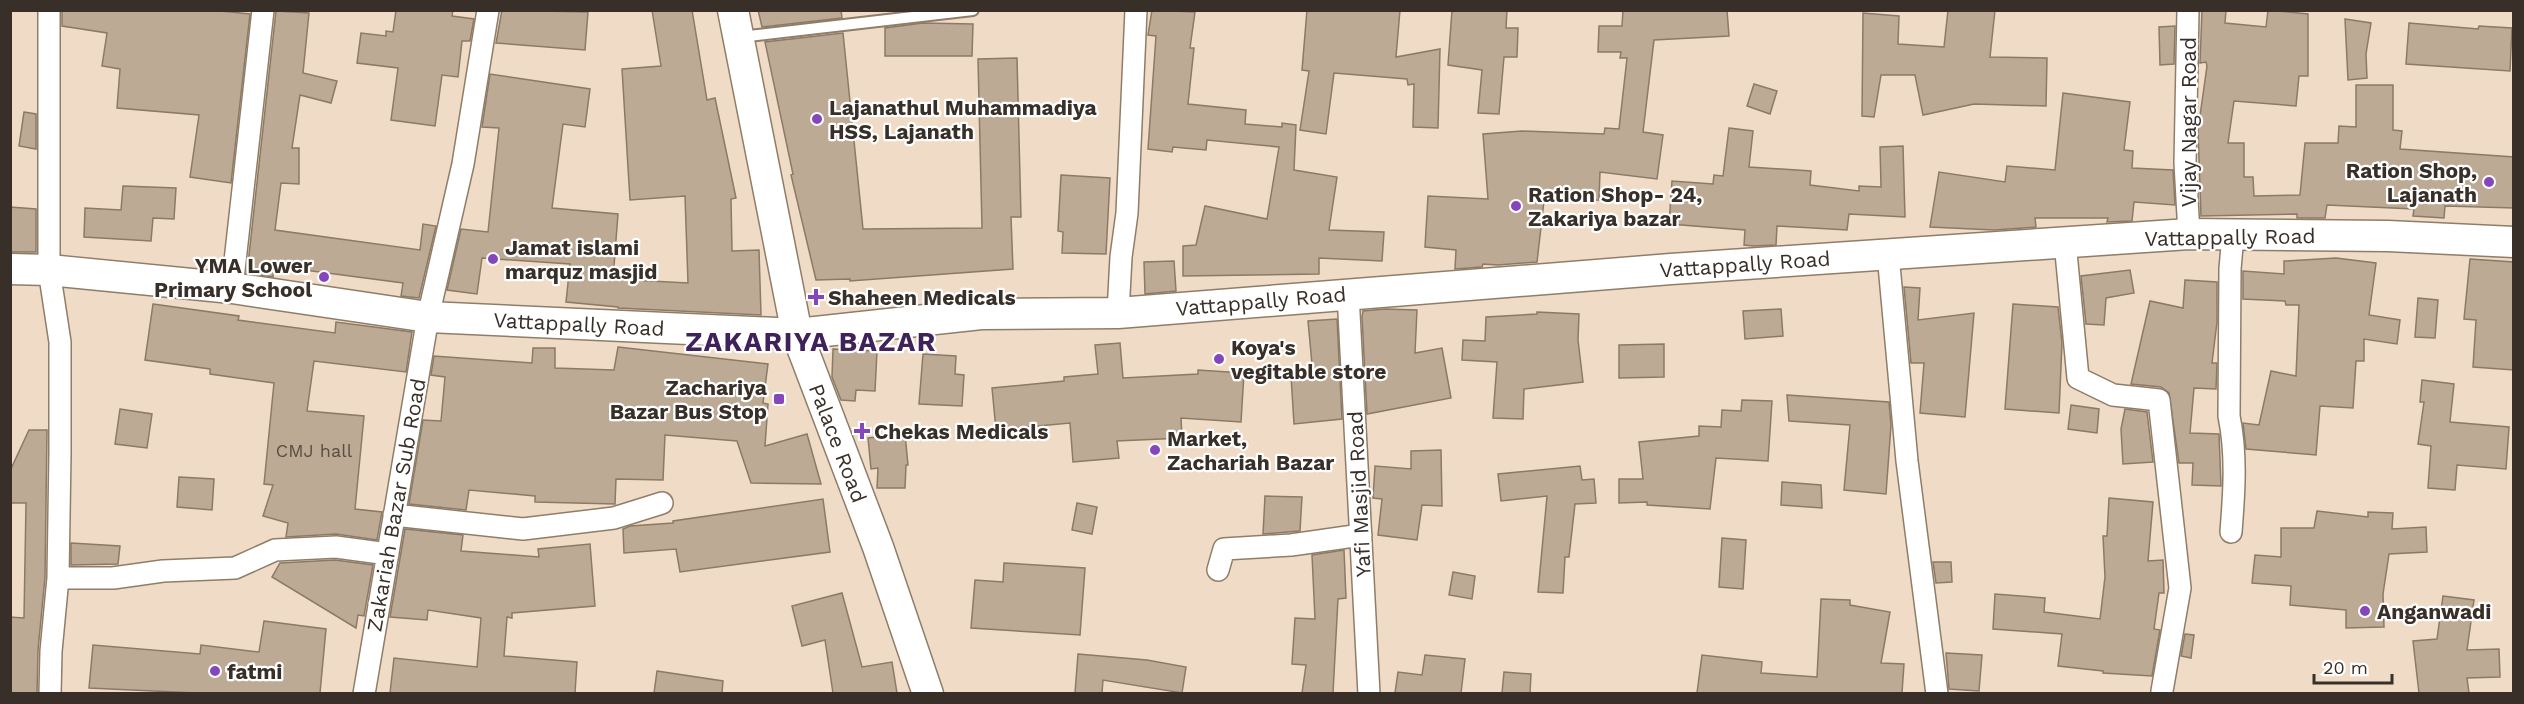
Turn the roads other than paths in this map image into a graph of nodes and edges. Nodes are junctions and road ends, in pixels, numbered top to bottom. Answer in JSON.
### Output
{"nodes":[{"id":1,"x":50,"y":10,"type":"edge"},
{"id":2,"x":263,"y":10,"type":"edge"},
{"id":3,"x":488,"y":10,"type":"edge"},
{"id":4,"x":973,"y":10,"type":"edge"},
{"id":5,"x":1136,"y":10,"type":"edge"},
{"id":6,"x":2188,"y":10,"type":"edge"},
{"id":7,"x":736,"y":24,"type":"edge"},
{"id":8,"x":2189,"y":234,"type":"junction"},
{"id":9,"x":2233,"y":235,"type":"junction"},
{"id":10,"x":2065,"y":242,"type":"junction"},
{"id":11,"x":2514,"y":242,"type":"edge"},
{"id":12,"x":1888,"y":254,"type":"junction"},
{"id":13,"x":10,"y":269,"type":"edge"},
{"id":14,"x":49,"y":270,"type":"junction"},
{"id":15,"x":232,"y":288,"type":"junction"},
{"id":16,"x":1348,"y":294,"type":"junction"},
{"id":17,"x":1119,"y":313,"type":"junction"},
{"id":18,"x":428,"y":317,"type":"junction"},
{"id":19,"x":797,"y":334,"type":"junction"},
{"id":20,"x":662,"y":503,"type":"dead end"},
{"id":21,"x":394,"y":515,"type":"junction"},
{"id":22,"x":2231,"y":532,"type":"dead end"},
{"id":23,"x":1361,"y":535,"type":"junction"},
{"id":24,"x":388,"y":554,"type":"junction"},
{"id":25,"x":1218,"y":570,"type":"dead end"},
{"id":26,"x":58,"y":578,"type":"junction"},
{"id":27,"x":2158,"y":692,"type":"edge"},
{"id":28,"x":50,"y":693,"type":"edge"},
{"id":29,"x":364,"y":693,"type":"edge"},
{"id":30,"x":928,"y":693,"type":"edge"},
{"id":31,"x":1369,"y":693,"type":"edge"},
{"id":32,"x":1937,"y":693,"type":"edge"}],
"edges":[{"from":1,"to":14,"type":"street"},
{"from":2,"to":15,"type":"street"},
{"from":3,"to":18,"type":"street","name":"Zakariah Bazar Sub Road"},
{"from":4,"to":7,"type":"lane"},
{"from":5,"to":17,"type":"street"},
{"from":6,"to":8,"type":"street","name":"Vijay Nagar Road"},
{"from":7,"to":19,"type":"main road","name":"Palace Road"},
{"from":8,"to":9,"type":"main road","name":"Vattappally Road"},
{"from":8,"to":10,"type":"main road","name":"Vattappally Road"},
{"from":9,"to":11,"type":"main road","name":"Vattappally Road"},
{"from":9,"to":22,"type":"street"},
{"from":10,"to":12,"type":"main road","name":"Vattappally Road"},
{"from":10,"to":27,"type":"street"},
{"from":12,"to":16,"type":"main road","name":"Vattappally Road"},
{"from":12,"to":32,"type":"street"},
{"from":13,"to":14,"type":"main road","name":"Vattappally Road"},
{"from":14,"to":15,"type":"main road","name":"Vattappally Road"},
{"from":14,"to":26,"type":"street"},
{"from":15,"to":18,"type":"main road","name":"Vattappally Road"},
{"from":16,"to":17,"type":"main road","name":"Vattappally Road"},
{"from":16,"to":23,"type":"street","name":"Yafi Masjid Road"},
{"from":17,"to":19,"type":"main road","name":"Vattappally Road"},
{"from":18,"to":19,"type":"main road","name":"Vattappally Road"},
{"from":18,"to":21,"type":"street","name":"Zakariah Bazar Sub Road"},
{"from":19,"to":30,"type":"main road","name":"Palace Road"},
{"from":20,"to":21,"type":"street"},
{"from":21,"to":24,"type":"street","name":"Zakariah Bazar Sub Road"},
{"from":23,"to":25,"type":"street"},
{"from":23,"to":31,"type":"street","name":"Yafi Masjid Road"},
{"from":24,"to":26,"type":"street"},
{"from":24,"to":29,"type":"street","name":"Zakariah Bazar Sub Road"},
{"from":26,"to":28,"type":"street"}]}
